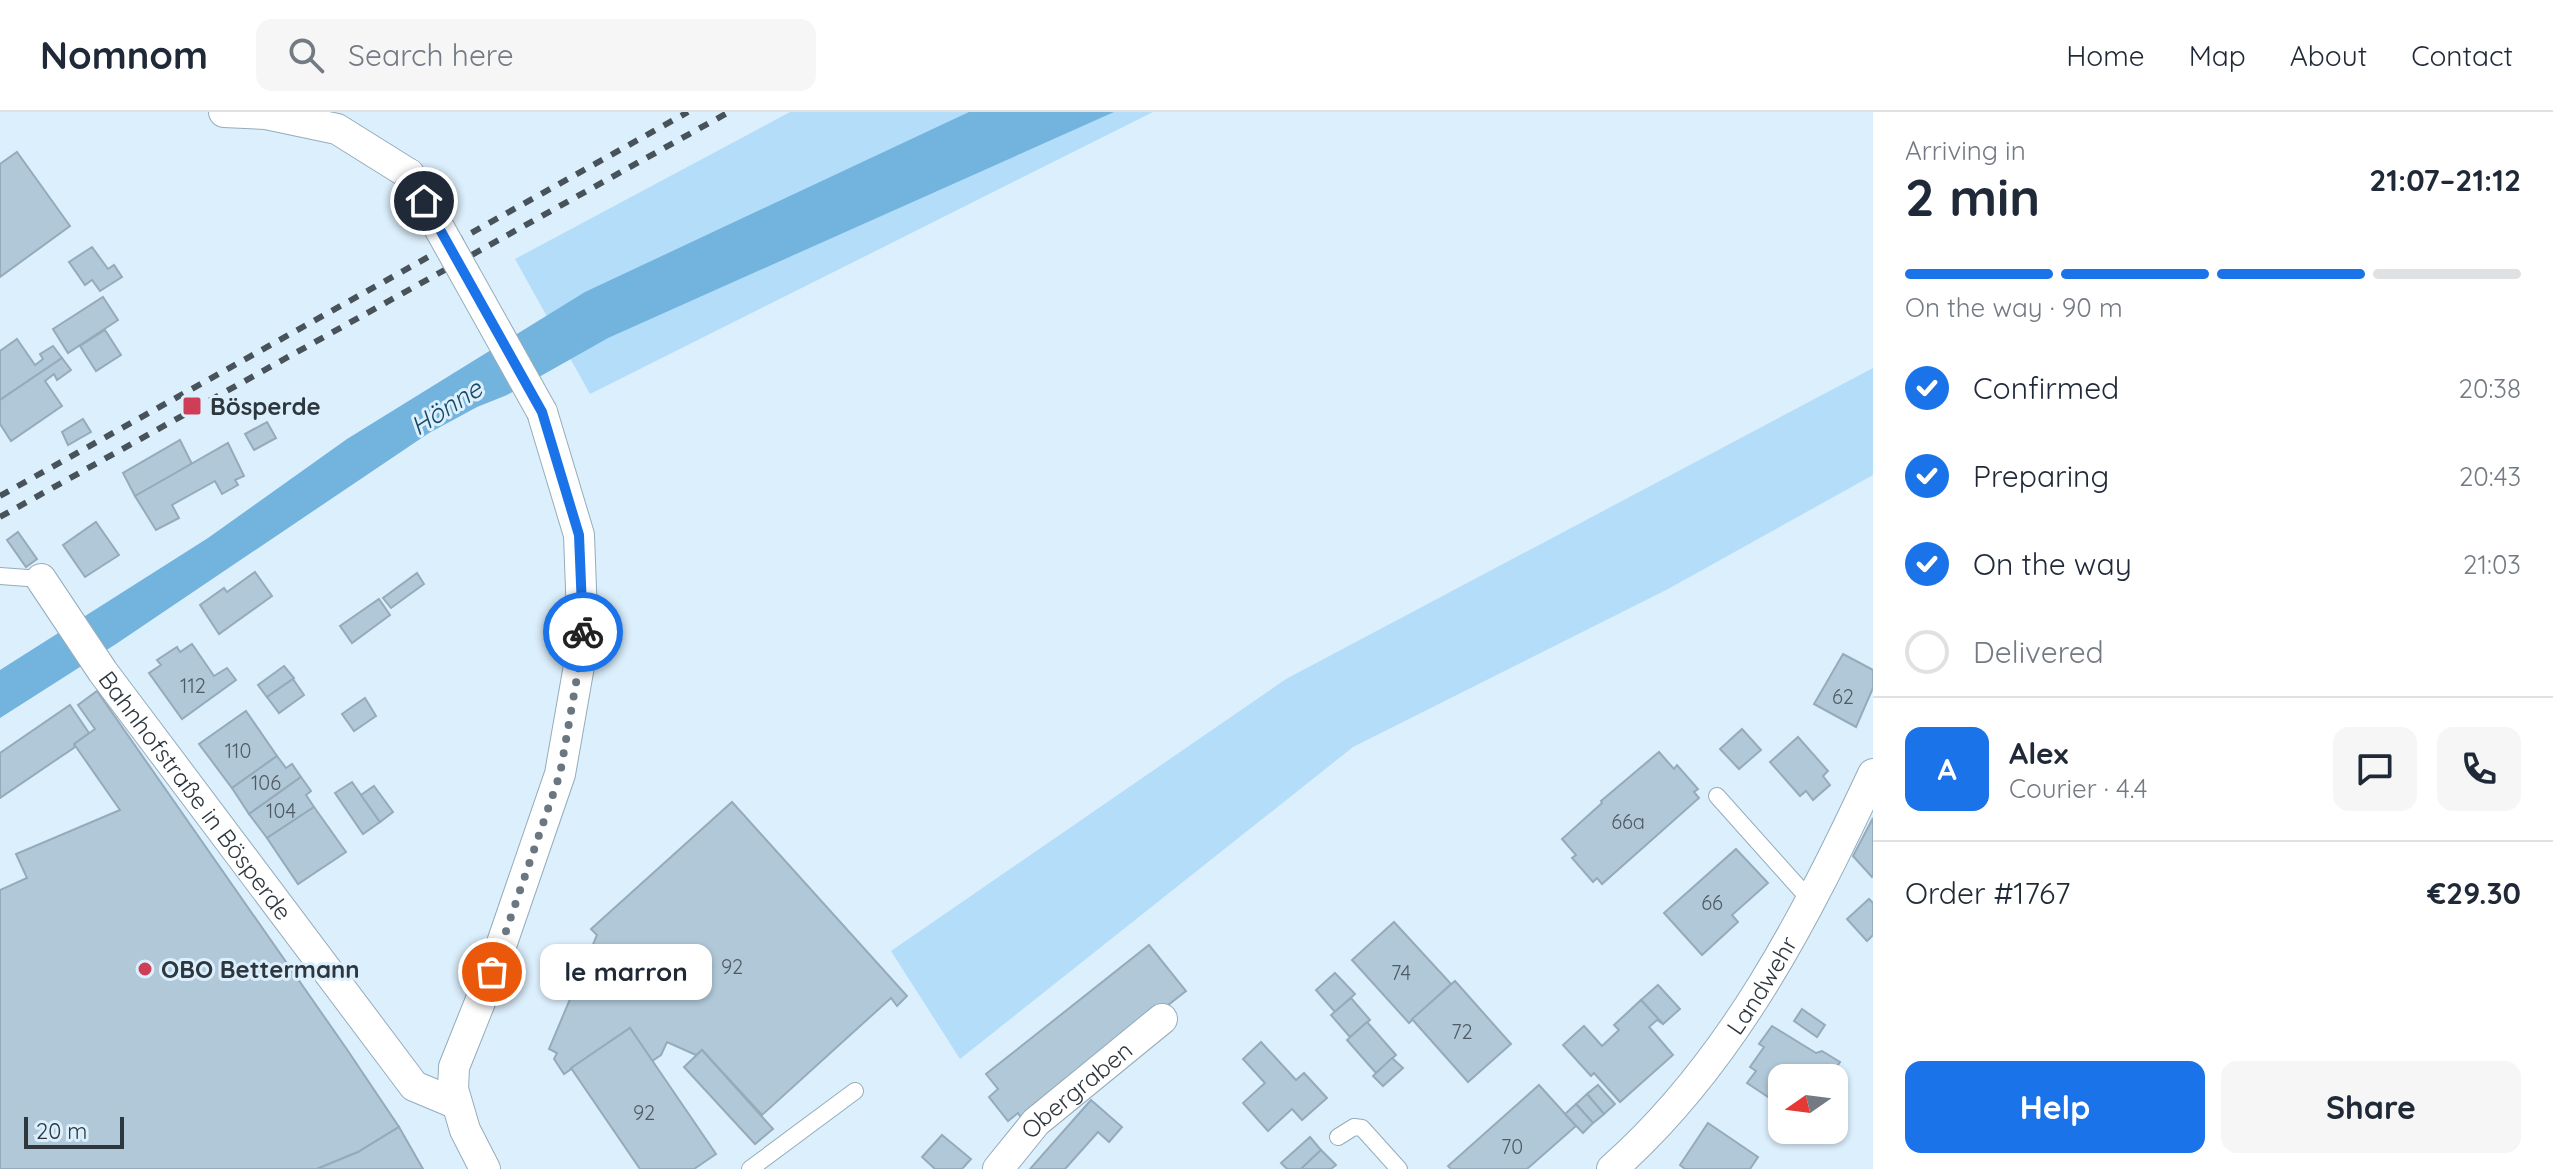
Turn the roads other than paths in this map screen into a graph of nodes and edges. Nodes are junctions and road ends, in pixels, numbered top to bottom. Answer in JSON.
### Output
{"nodes":[{"id":1,"x":224,"y":112,"type":"edge"},
{"id":2,"x":0,"y":576,"type":"edge"},
{"id":3,"x":41,"y":579,"type":"joint"},
{"id":4,"x":1873,"y":774,"type":"edge"},
{"id":5,"x":1717,"y":796,"type":"dead end"},
{"id":6,"x":1810,"y":900,"type":"junction"},
{"id":7,"x":1162,"y":1019,"type":"dead end"},
{"id":8,"x":855,"y":1091,"type":"dead end"},
{"id":9,"x":457,"y":1104,"type":"junction"},
{"id":10,"x":1338,"y":1137,"type":"dead end"},
{"id":11,"x":485,"y":1169,"type":"edge"},
{"id":12,"x":750,"y":1169,"type":"edge"},
{"id":13,"x":998,"y":1169,"type":"edge"},
{"id":14,"x":1399,"y":1169,"type":"edge"},
{"id":15,"x":1612,"y":1169,"type":"edge"}],
"edges":[{"from":1,"to":9,"type":"street","bridge":true},
{"from":2,"to":3,"type":"lane"},
{"from":3,"to":9,"type":"street","name":"Bahnhofstraße in Bösperde"},
{"from":4,"to":6,"type":"street","name":"Landwehr"},
{"from":5,"to":6,"type":"lane"},
{"from":6,"to":15,"type":"street","name":"Landwehr"},
{"from":7,"to":13,"type":"street","name":"Obergraben"},
{"from":8,"to":12,"type":"lane"},
{"from":9,"to":11,"type":"street"},
{"from":10,"to":14,"type":"lane"}]}
